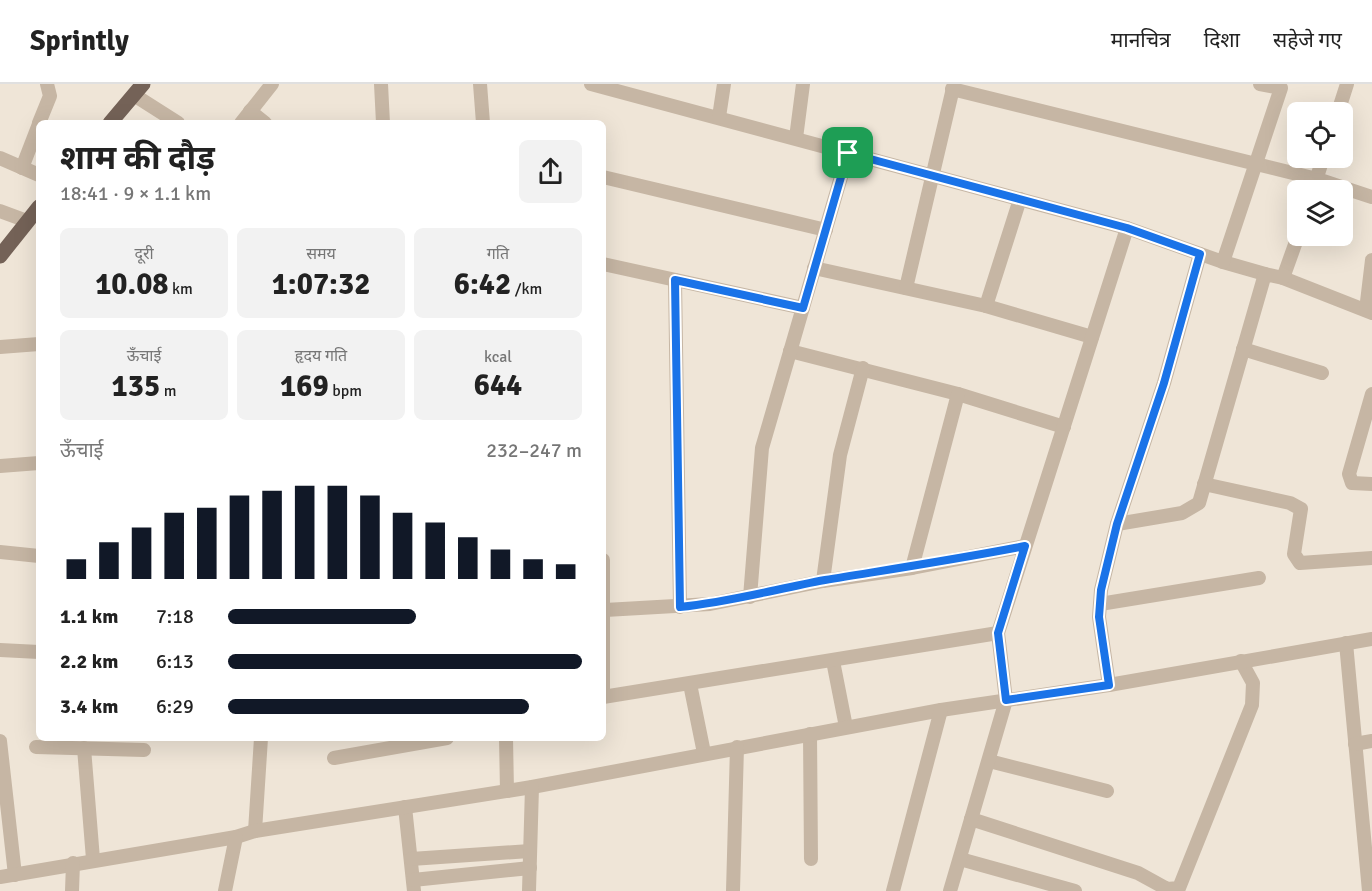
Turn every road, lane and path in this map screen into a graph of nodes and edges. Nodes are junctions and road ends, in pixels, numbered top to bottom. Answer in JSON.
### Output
{"nodes":[{"id":1,"x":47,"y":84,"type":"edge"},
{"id":2,"x":272,"y":84,"type":"edge"},
{"id":3,"x":381,"y":84,"type":"edge"},
{"id":4,"x":480,"y":84,"type":"edge"},
{"id":5,"x":591,"y":84,"type":"edge"},
{"id":6,"x":724,"y":84,"type":"edge"},
{"id":7,"x":802,"y":84,"type":"edge"},
{"id":8,"x":1260,"y":84,"type":"edge"},
{"id":9,"x":1347,"y":84,"type":"edge"},
{"id":10,"x":1282,"y":86,"type":"edge"},
{"id":11,"x":953,"y":87,"type":"edge"},
{"id":12,"x":139,"y":89,"type":"edge"},
{"id":13,"x":1341,"y":102,"type":"edge"},
{"id":14,"x":250,"y":111,"type":"junction"},
{"id":15,"x":719,"y":117,"type":"junction"},
{"id":16,"x":40,"y":120,"type":"edge"},
{"id":17,"x":113,"y":120,"type":"edge"},
{"id":18,"x":175,"y":120,"type":"edge"},
{"id":19,"x":243,"y":120,"type":"edge"},
{"id":20,"x":262,"y":120,"type":"edge"},
{"id":21,"x":383,"y":120,"type":"edge"},
{"id":22,"x":483,"y":120,"type":"edge"},
{"id":23,"x":36,"y":131,"type":"edge"},
{"id":24,"x":796,"y":138,"type":"junction"},
{"id":25,"x":848,"y":153,"type":"junction"},
{"id":26,"x":0,"y":158,"type":"edge"},
{"id":27,"x":1254,"y":164,"type":"junction"},
{"id":28,"x":22,"y":168,"type":"junction"},
{"id":29,"x":36,"y":174,"type":"edge"},
{"id":30,"x":932,"y":175,"type":"junction"},
{"id":31,"x":606,"y":178,"type":"edge"},
{"id":32,"x":1300,"y":180,"type":"edge"},
{"id":33,"x":1353,"y":193,"type":"edge"},
{"id":34,"x":1372,"y":197,"type":"edge"},
{"id":35,"x":1020,"y":199,"type":"junction"},
{"id":36,"x":36,"y":210,"type":"edge"},
{"id":37,"x":0,"y":211,"type":"edge"},
{"id":38,"x":27,"y":221,"type":"junction"},
{"id":39,"x":1127,"y":228,"type":"junction"},
{"id":40,"x":826,"y":230,"type":"junction"},
{"id":41,"x":1294,"y":246,"type":"edge"},
{"id":42,"x":1200,"y":254,"type":"junction"},
{"id":43,"x":0,"y":256,"type":"edge"},
{"id":44,"x":1372,"y":260,"type":"edge"},
{"id":45,"x":1223,"y":262,"type":"junction"},
{"id":46,"x":606,"y":265,"type":"edge"},
{"id":47,"x":814,"y":268,"type":"junction"},
{"id":48,"x":1265,"y":274,"type":"junction"},
{"id":49,"x":1283,"y":278,"type":"junction"},
{"id":50,"x":675,"y":280,"type":"junction"},
{"id":51,"x":906,"y":288,"type":"junction"},
{"id":52,"x":986,"y":306,"type":"junction"},
{"id":53,"x":803,"y":308,"type":"junction"},
{"id":54,"x":1369,"y":311,"type":"edge"},
{"id":55,"x":1092,"y":337,"type":"junction"},
{"id":56,"x":36,"y":344,"type":"edge"},
{"id":57,"x":0,"y":347,"type":"edge"},
{"id":58,"x":1244,"y":348,"type":"junction"},
{"id":59,"x":790,"y":351,"type":"junction"},
{"id":60,"x":863,"y":368,"type":"junction"},
{"id":61,"x":1322,"y":373,"type":"dead end"},
{"id":62,"x":958,"y":394,"type":"junction"},
{"id":63,"x":1372,"y":394,"type":"edge"},
{"id":64,"x":1064,"y":427,"type":"junction"},
{"id":65,"x":36,"y":463,"type":"edge"},
{"id":66,"x":0,"y":466,"type":"edge"},
{"id":67,"x":1204,"y":484,"type":"junction"},
{"id":68,"x":1372,"y":484,"type":"edge"},
{"id":69,"x":1117,"y":524,"type":"junction"},
{"id":70,"x":1025,"y":546,"type":"junction"},
{"id":71,"x":0,"y":552,"type":"edge"},
{"id":72,"x":36,"y":556,"type":"edge"},
{"id":73,"x":1372,"y":558,"type":"edge"},
{"id":74,"x":912,"y":568,"type":"junction"},
{"id":75,"x":1259,"y":578,"type":"dead end"},
{"id":76,"x":823,"y":581,"type":"junction"},
{"id":77,"x":750,"y":597,"type":"junction"},
{"id":78,"x":1100,"y":604,"type":"junction"},
{"id":79,"x":680,"y":607,"type":"junction"},
{"id":80,"x":606,"y":610,"type":"edge"},
{"id":81,"x":998,"y":633,"type":"junction"},
{"id":82,"x":1372,"y":639,"type":"edge"},
{"id":83,"x":1346,"y":643,"type":"junction"},
{"id":84,"x":0,"y":650,"type":"edge"},
{"id":85,"x":36,"y":652,"type":"edge"},
{"id":86,"x":1240,"y":660,"type":"junction"},
{"id":87,"x":832,"y":661,"type":"junction"},
{"id":88,"x":690,"y":684,"type":"junction"},
{"id":89,"x":1109,"y":685,"type":"junction"},
{"id":90,"x":606,"y":697,"type":"edge"},
{"id":91,"x":1006,"y":700,"type":"junction"},
{"id":92,"x":941,"y":710,"type":"junction"},
{"id":93,"x":846,"y":727,"type":"junction"},
{"id":94,"x":810,"y":734,"type":"junction"},
{"id":95,"x":0,"y":741,"type":"edge"},
{"id":96,"x":261,"y":741,"type":"edge"},
{"id":97,"x":415,"y":741,"type":"edge"},
{"id":98,"x":506,"y":741,"type":"edge"},
{"id":99,"x":1372,"y":741,"type":"edge"},
{"id":100,"x":1355,"y":744,"type":"junction"},
{"id":101,"x":36,"y":747,"type":"dead end"},
{"id":102,"x":737,"y":747,"type":"junction"},
{"id":103,"x":84,"y":748,"type":"junction"},
{"id":104,"x":144,"y":750,"type":"dead end"},
{"id":105,"x":704,"y":753,"type":"junction"},
{"id":106,"x":334,"y":758,"type":"dead end"},
{"id":107,"x":989,"y":761,"type":"junction"},
{"id":108,"x":532,"y":787,"type":"junction"},
{"id":109,"x":507,"y":791,"type":"junction"},
{"id":110,"x":1107,"y":791,"type":"dead end"},
{"id":111,"x":405,"y":807,"type":"junction"},
{"id":112,"x":1366,"y":817,"type":"edge"},
{"id":113,"x":971,"y":819,"type":"junction"},
{"id":114,"x":255,"y":831,"type":"junction"},
{"id":115,"x":236,"y":837,"type":"junction"},
{"id":116,"x":530,"y":851,"type":"junction"},
{"id":117,"x":93,"y":859,"type":"junction"},
{"id":118,"x":411,"y":859,"type":"junction"},
{"id":119,"x":811,"y":859,"type":"dead end"},
{"id":120,"x":960,"y":859,"type":"junction"},
{"id":121,"x":73,"y":863,"type":"junction"},
{"id":122,"x":530,"y":868,"type":"junction"},
{"id":123,"x":15,"y":875,"type":"junction"},
{"id":124,"x":0,"y":877,"type":"edge"},
{"id":125,"x":413,"y":886,"type":"edge"},
{"id":126,"x":72,"y":891,"type":"edge"},
{"id":127,"x":225,"y":891,"type":"edge"},
{"id":128,"x":529,"y":891,"type":"edge"},
{"id":129,"x":733,"y":891,"type":"edge"},
{"id":130,"x":893,"y":891,"type":"edge"},
{"id":131,"x":950,"y":891,"type":"edge"},
{"id":132,"x":1075,"y":891,"type":"edge"},
{"id":133,"x":1369,"y":891,"type":"edge"}],
"edges":[{"from":1,"to":16,"type":"street"},
{"from":2,"to":14,"type":"street"},
{"from":3,"to":21,"type":"street"},
{"from":4,"to":22,"type":"street"},
{"from":5,"to":15,"type":"street"},
{"from":6,"to":15,"type":"street"},
{"from":7,"to":24,"type":"street"},
{"from":8,"to":10,"type":"street"},
{"from":9,"to":13,"type":"street"},
{"from":10,"to":27,"type":"street"},
{"from":11,"to":27,"type":"street"},
{"from":11,"to":30,"type":"street"},
{"from":12,"to":17,"type":"main road"},
{"from":12,"to":18,"type":"street"},
{"from":14,"to":19,"type":"street"},
{"from":14,"to":20,"type":"street"},
{"from":15,"to":24,"type":"street"},
{"from":23,"to":28,"type":"street"},
{"from":24,"to":25,"type":"street"},
{"from":25,"to":30,"type":"street"},
{"from":25,"to":40,"type":"street"},
{"from":26,"to":28,"type":"street"},
{"from":27,"to":32,"type":"street"},
{"from":27,"to":45,"type":"street"},
{"from":28,"to":29,"type":"street"},
{"from":30,"to":35,"type":"street"},
{"from":30,"to":51,"type":"street"},
{"from":31,"to":40,"type":"street"},
{"from":33,"to":34,"type":"street"},
{"from":35,"to":39,"type":"street"},
{"from":35,"to":52,"type":"street"},
{"from":36,"to":38,"type":"main road"},
{"from":37,"to":38,"type":"street"},
{"from":38,"to":43,"type":"main road"},
{"from":39,"to":42,"type":"street"},
{"from":39,"to":55,"type":"street"},
{"from":40,"to":47,"type":"street"},
{"from":41,"to":49,"type":"street"},
{"from":42,"to":45,"type":"street"},
{"from":42,"to":69,"type":"street"},
{"from":44,"to":54,"type":"street"},
{"from":45,"to":48,"type":"street"},
{"from":46,"to":50,"type":"street"},
{"from":47,"to":51,"type":"street"},
{"from":47,"to":53,"type":"street"},
{"from":48,"to":49,"type":"street"},
{"from":48,"to":58,"type":"street"},
{"from":49,"to":54,"type":"street"},
{"from":50,"to":53,"type":"street"},
{"from":50,"to":79,"type":"street"},
{"from":51,"to":52,"type":"street"},
{"from":52,"to":55,"type":"street"},
{"from":53,"to":59,"type":"street"},
{"from":55,"to":64,"type":"street"},
{"from":56,"to":57,"type":"street"},
{"from":58,"to":61,"type":"street"},
{"from":58,"to":67,"type":"street"},
{"from":59,"to":60,"type":"street"},
{"from":59,"to":77,"type":"street"},
{"from":60,"to":62,"type":"street"},
{"from":60,"to":76,"type":"street"},
{"from":62,"to":64,"type":"street"},
{"from":62,"to":74,"type":"street"},
{"from":63,"to":68,"type":"street"},
{"from":64,"to":70,"type":"street"},
{"from":65,"to":66,"type":"street"},
{"from":67,"to":69,"type":"street"},
{"from":67,"to":73,"type":"street"},
{"from":69,"to":78,"type":"street"},
{"from":70,"to":74,"type":"street"},
{"from":70,"to":81,"type":"street"},
{"from":71,"to":72,"type":"street"},
{"from":74,"to":76,"type":"street"},
{"from":75,"to":78,"type":"street"},
{"from":76,"to":77,"type":"street"},
{"from":77,"to":79,"type":"street"},
{"from":78,"to":89,"type":"street"},
{"from":79,"to":80,"type":"street"},
{"from":81,"to":87,"type":"street"},
{"from":81,"to":91,"type":"street"},
{"from":82,"to":83,"type":"street"},
{"from":83,"to":86,"type":"street"},
{"from":83,"to":100,"type":"street"},
{"from":84,"to":85,"type":"street"},
{"from":86,"to":89,"type":"street"},
{"from":86,"to":113,"type":"street"},
{"from":87,"to":88,"type":"street"},
{"from":87,"to":93,"type":"street"},
{"from":88,"to":90,"type":"street"},
{"from":88,"to":105,"type":"street"},
{"from":89,"to":91,"type":"street"},
{"from":91,"to":92,"type":"street"},
{"from":91,"to":107,"type":"street"},
{"from":92,"to":93,"type":"street"},
{"from":92,"to":130,"type":"street"},
{"from":93,"to":94,"type":"street"},
{"from":94,"to":102,"type":"street"},
{"from":94,"to":119,"type":"street"},
{"from":95,"to":123,"type":"street"},
{"from":96,"to":114,"type":"street"},
{"from":97,"to":106,"type":"street"},
{"from":98,"to":109,"type":"street"},
{"from":99,"to":100,"type":"street"},
{"from":100,"to":112,"type":"street"},
{"from":101,"to":103,"type":"street"},
{"from":102,"to":105,"type":"street"},
{"from":102,"to":129,"type":"street"},
{"from":103,"to":104,"type":"street"},
{"from":103,"to":117,"type":"street"},
{"from":105,"to":108,"type":"street"},
{"from":107,"to":110,"type":"street"},
{"from":107,"to":113,"type":"street"},
{"from":108,"to":109,"type":"street"},
{"from":108,"to":116,"type":"street"},
{"from":109,"to":111,"type":"street"},
{"from":111,"to":114,"type":"street"},
{"from":111,"to":118,"type":"street"},
{"from":112,"to":133,"type":"street"},
{"from":113,"to":120,"type":"street"},
{"from":114,"to":115,"type":"street"},
{"from":115,"to":117,"type":"street"},
{"from":115,"to":127,"type":"street"},
{"from":116,"to":118,"type":"street"},
{"from":116,"to":122,"type":"street"},
{"from":117,"to":121,"type":"street"},
{"from":118,"to":125,"type":"street"},
{"from":120,"to":131,"type":"street"},
{"from":120,"to":132,"type":"street"},
{"from":121,"to":123,"type":"street"},
{"from":121,"to":126,"type":"street"},
{"from":122,"to":125,"type":"street"},
{"from":122,"to":128,"type":"street"},
{"from":123,"to":124,"type":"street"}]}
